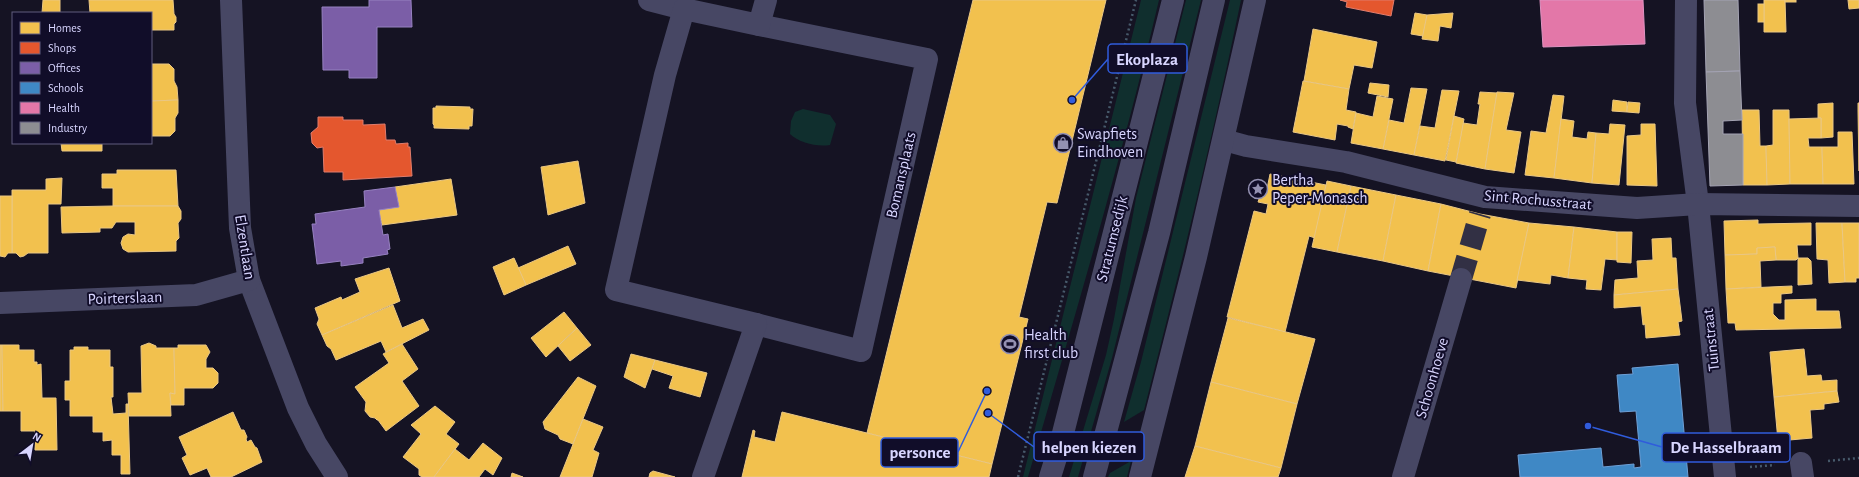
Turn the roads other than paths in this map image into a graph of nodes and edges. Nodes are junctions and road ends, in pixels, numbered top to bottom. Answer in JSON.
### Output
{"nodes":[{"id":1,"x":231,"y":0,"type":"edge"},
{"id":2,"x":649,"y":0,"type":"edge"},
{"id":3,"x":766,"y":0,"type":"edge"},
{"id":4,"x":1173,"y":0,"type":"edge"},
{"id":5,"x":1214,"y":0,"type":"edge"},
{"id":6,"x":1255,"y":0,"type":"edge"},
{"id":7,"x":1686,"y":0,"type":"edge"},
{"id":8,"x":684,"y":9,"type":"junction"},
{"id":9,"x":760,"y":25,"type":"junction"},
{"id":10,"x":1224,"y":140,"type":"junction"},
{"id":11,"x":1698,"y":204,"type":"junction"},
{"id":12,"x":1859,"y":206,"type":"edge"},
{"id":13,"x":1461,"y":279,"type":"tunnel mouth"},
{"id":14,"x":249,"y":280,"type":"junction"},
{"id":15,"x":0,"y":303,"type":"edge"},
{"id":16,"x":756,"y":324,"type":"junction"},
{"id":17,"x":1725,"y":473,"type":"edge"},
{"id":18,"x":336,"y":476,"type":"edge"},
{"id":19,"x":703,"y":477,"type":"edge"},
{"id":20,"x":1050,"y":477,"type":"edge"},
{"id":21,"x":1094,"y":477,"type":"edge"},
{"id":22,"x":1140,"y":477,"type":"edge"},
{"id":23,"x":1403,"y":477,"type":"edge"}],
"edges":[{"from":1,"to":14,"type":"street","name":"Elzentlaan"},
{"from":2,"to":8,"type":"street","name":"Bomansplaats"},
{"from":3,"to":9,"type":"street"},
{"from":4,"to":20,"type":"street","name":"Stratumsedijk"},
{"from":5,"to":21,"type":"street"},
{"from":6,"to":10,"type":"street"},
{"from":7,"to":11,"type":"street","name":"Tuinstraat"},
{"from":8,"to":9,"type":"street","name":"Bomansplaats"},
{"from":8,"to":16,"type":"street","name":"Bomansplaats"},
{"from":9,"to":16,"type":"street","name":"Bomansplaats"},
{"from":10,"to":11,"type":"street","name":"Sint Rochusstraat"},
{"from":10,"to":22,"type":"street"},
{"from":11,"to":12,"type":"street","name":"Sint Rochusstraat"},
{"from":11,"to":17,"type":"street","name":"Tuinstraat"},
{"from":13,"to":23,"type":"street","name":"Schoonhoeve"},
{"from":14,"to":15,"type":"street","name":"Poirterslaan"},
{"from":14,"to":18,"type":"street","name":"Elzentlaan"},
{"from":16,"to":19,"type":"street"}]}
